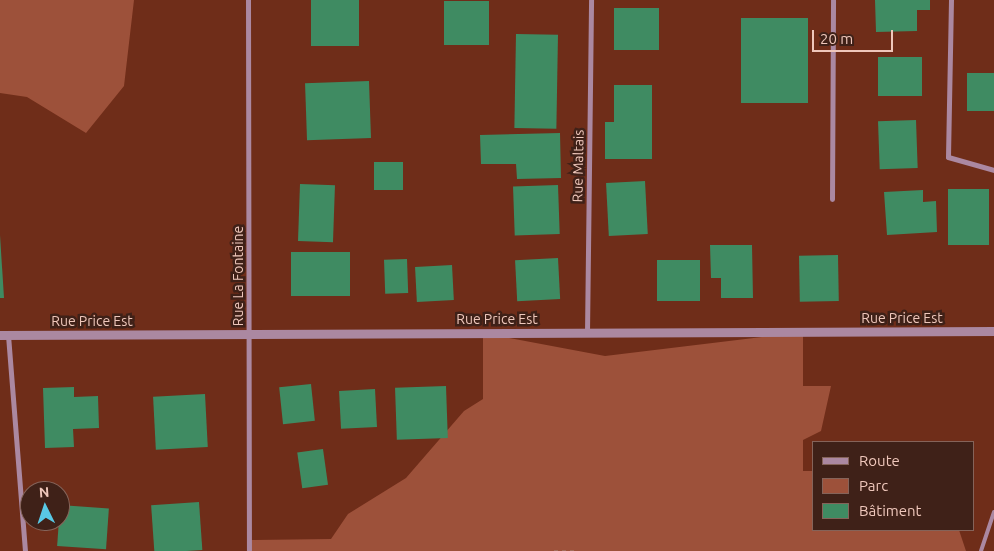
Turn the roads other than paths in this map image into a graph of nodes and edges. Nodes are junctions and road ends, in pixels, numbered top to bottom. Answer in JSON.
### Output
{"nodes":[{"id":1,"x":248,"y":0,"type":"edge"},
{"id":2,"x":591,"y":0,"type":"edge"},
{"id":3,"x":833,"y":0,"type":"edge"},
{"id":4,"x":951,"y":0,"type":"edge"},
{"id":5,"x":994,"y":170,"type":"edge"},
{"id":6,"x":832,"y":199,"type":"dead end"},
{"id":7,"x":994,"y":331,"type":"edge"},
{"id":8,"x":587,"y":333,"type":"junction"},
{"id":9,"x":250,"y":334,"type":"junction"},
{"id":10,"x":4,"y":335,"type":"edge"},
{"id":11,"x":994,"y":512,"type":"edge"},
{"id":12,"x":25,"y":551,"type":"edge"},
{"id":13,"x":249,"y":551,"type":"edge"},
{"id":14,"x":981,"y":551,"type":"edge"}],
"edges":[{"from":1,"to":9,"type":"street","name":"Rue La Fontaine"},
{"from":2,"to":8,"type":"street","name":"Rue Maltais"},
{"from":3,"to":6,"type":"street"},
{"from":4,"to":5,"type":"street"},
{"from":7,"to":8,"type":"street","name":"Rue Price Est"},
{"from":8,"to":9,"type":"street","name":"Rue Price Est"},
{"from":9,"to":10,"type":"street","name":"Rue Price Est"},
{"from":9,"to":13,"type":"street","name":"Rue La Fontaine"},
{"from":10,"to":12,"type":"street"},
{"from":11,"to":14,"type":"lane"}]}
